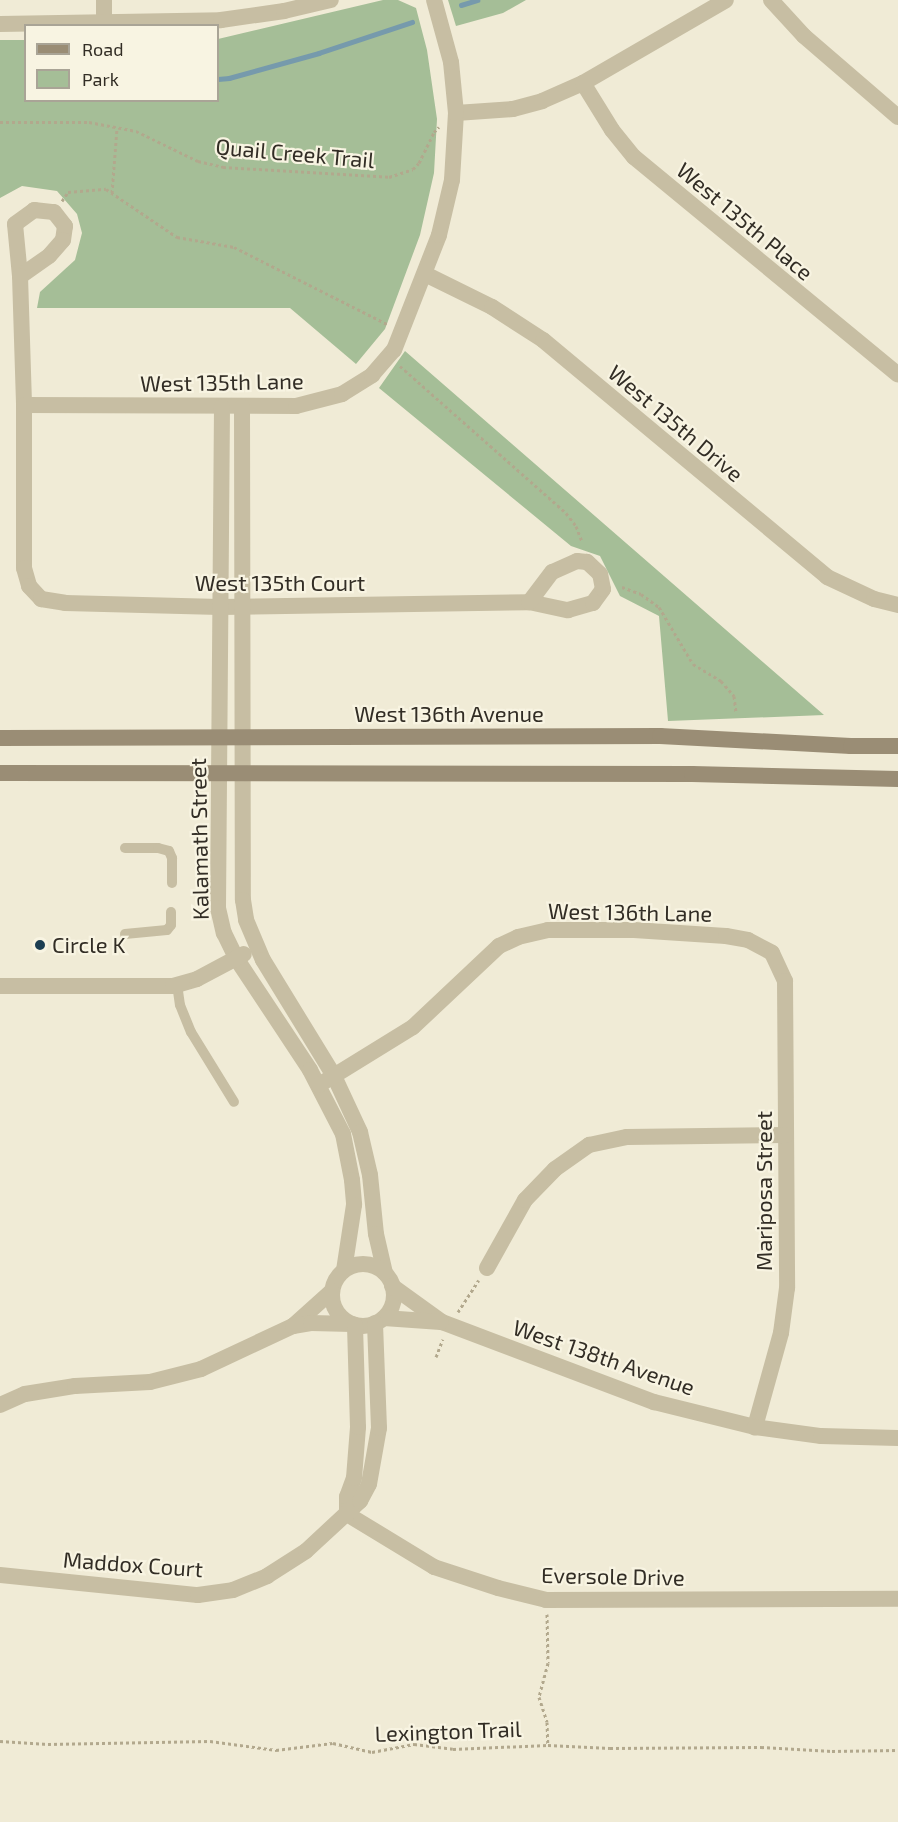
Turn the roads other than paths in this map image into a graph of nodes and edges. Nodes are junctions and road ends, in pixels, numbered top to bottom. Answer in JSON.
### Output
{"nodes":[{"id":1,"x":104,"y":0,"type":"edge"},
{"id":2,"x":332,"y":0,"type":"edge"},
{"id":3,"x":434,"y":0,"type":"edge"},
{"id":4,"x":726,"y":0,"type":"edge"},
{"id":5,"x":771,"y":0,"type":"edge"},
{"id":6,"x":0,"y":24,"type":"edge"},
{"id":7,"x":104,"y":24,"type":"junction"},
{"id":8,"x":583,"y":83,"type":"junction"},
{"id":9,"x":448,"y":114,"type":"junction"},
{"id":10,"x":898,"y":117,"type":"edge"},
{"id":11,"x":425,"y":274,"type":"junction"},
{"id":12,"x":20,"y":276,"type":"junction"},
{"id":13,"x":898,"y":375,"type":"edge"},
{"id":14,"x":24,"y":405,"type":"junction"},
{"id":15,"x":222,"y":407,"type":"junction"},
{"id":16,"x":242,"y":407,"type":"junction"},
{"id":17,"x":529,"y":602,"type":"dead end"},
{"id":18,"x":898,"y":605,"type":"edge"},
{"id":19,"x":242,"y":606,"type":"junction"},
{"id":20,"x":220,"y":607,"type":"junction"},
{"id":21,"x":219,"y":737,"type":"junction"},
{"id":22,"x":243,"y":737,"type":"junction"},
{"id":23,"x":0,"y":738,"type":"edge"},
{"id":24,"x":898,"y":746,"type":"edge"},
{"id":25,"x":0,"y":773,"type":"edge"},
{"id":26,"x":218,"y":775,"type":"junction"},
{"id":27,"x":244,"y":775,"type":"junction"},
{"id":28,"x":898,"y":778,"type":"edge"},
{"id":29,"x":125,"y":848,"type":"dead end"},
{"id":30,"x":172,"y":883,"type":"dead end"},
{"id":31,"x":171,"y":912,"type":"dead end"},
{"id":32,"x":125,"y":934,"type":"dead end"},
{"id":33,"x":257,"y":947,"type":"junction"},
{"id":34,"x":772,"y":953,"type":"joint"},
{"id":35,"x":236,"y":958,"type":"junction"},
{"id":36,"x":177,"y":984,"type":"junction"},
{"id":37,"x":0,"y":986,"type":"edge"},
{"id":38,"x":334,"y":1076,"type":"junction"},
{"id":39,"x":319,"y":1085,"type":"junction"},
{"id":40,"x":234,"y":1102,"type":"dead end"},
{"id":41,"x":786,"y":1135,"type":"junction"},
{"id":42,"x":487,"y":1268,"type":"road end"},
{"id":43,"x":344,"y":1270,"type":"junction"},
{"id":44,"x":389,"y":1280,"type":"junction"},
{"id":45,"x":332,"y":1291,"type":"junction"},
{"id":46,"x":379,"y":1320,"type":"junction"},
{"id":47,"x":442,"y":1322,"type":"junction"},
{"id":48,"x":354,"y":1324,"type":"junction"},
{"id":49,"x":293,"y":1326,"type":"junction"},
{"id":50,"x":0,"y":1405,"type":"edge"},
{"id":51,"x":755,"y":1427,"type":"junction"},
{"id":52,"x":898,"y":1438,"type":"edge"},
{"id":53,"x":347,"y":1514,"type":"junction"},
{"id":54,"x":0,"y":1575,"type":"edge"},
{"id":55,"x":898,"y":1599,"type":"edge"}],
"edges":[{"from":1,"to":7,"type":"street"},
{"from":2,"to":7,"type":"street"},
{"from":3,"to":9,"type":"street"},
{"from":4,"to":8,"type":"street"},
{"from":5,"to":10,"type":"street"},
{"from":6,"to":7,"type":"street"},
{"from":8,"to":9,"type":"street"},
{"from":8,"to":13,"type":"street","name":"West 135th Place"},
{"from":9,"to":11,"type":"street"},
{"from":11,"to":16,"type":"street","name":"West 135th Lane"},
{"from":11,"to":18,"type":"street","name":"West 135th Drive"},
{"from":12,"to":12,"type":"street"},
{"from":12,"to":14,"type":"street"},
{"from":14,"to":15,"type":"street","name":"West 135th Lane"},
{"from":14,"to":20,"type":"street","name":"West 135th Court"},
{"from":15,"to":16,"type":"street","name":"West 135th Lane"},
{"from":15,"to":20,"type":"street","name":"Kalamath Street"},
{"from":16,"to":19,"type":"street","name":"Kalamath Street"},
{"from":17,"to":19,"type":"street","name":"West 135th Court"},
{"from":19,"to":20,"type":"street","name":"West 135th Court"},
{"from":19,"to":22,"type":"street","name":"Kalamath Street"},
{"from":20,"to":21,"type":"street","name":"Kalamath Street"},
{"from":21,"to":22,"type":"main road","name":"West 136th Avenue"},
{"from":21,"to":23,"type":"main road","name":"West 136th Avenue"},
{"from":21,"to":26,"type":"street","name":"Kalamath Street"},
{"from":22,"to":24,"type":"main road","name":"West 136th Avenue"},
{"from":22,"to":27,"type":"street","name":"Kalamath Street"},
{"from":25,"to":26,"type":"main road"},
{"from":26,"to":27,"type":"main road"},
{"from":26,"to":35,"type":"street","name":"Kalamath Street"},
{"from":27,"to":28,"type":"main road"},
{"from":27,"to":33,"type":"street","name":"Kalamath Street"},
{"from":29,"to":30,"type":"lane"},
{"from":31,"to":32,"type":"lane"},
{"from":33,"to":35,"type":"street"},
{"from":33,"to":38,"type":"street","name":"Kalamath Street"},
{"from":34,"to":38,"type":"street","name":"West 136th Lane"},
{"from":34,"to":41,"type":"street","name":"Mariposa Street"},
{"from":35,"to":36,"type":"street"},
{"from":35,"to":39,"type":"street","name":"Kalamath Street"},
{"from":36,"to":37,"type":"street"},
{"from":36,"to":40,"type":"lane"},
{"from":38,"to":39,"type":"street","name":"West 136th Lane"},
{"from":38,"to":44,"type":"street","name":"Kalamath Street"},
{"from":39,"to":43,"type":"street","name":"Kalamath Street"},
{"from":41,"to":42,"type":"street"},
{"from":41,"to":51,"type":"street","name":"Mariposa Street"},
{"from":43,"to":44,"type":"street"},
{"from":43,"to":45,"type":"street"},
{"from":44,"to":46,"type":"street"},
{"from":44,"to":47,"type":"street","name":"West 138th Avenue"},
{"from":45,"to":48,"type":"street"},
{"from":45,"to":49,"type":"street"},
{"from":46,"to":47,"type":"street","name":"West 138th Avenue"},
{"from":46,"to":48,"type":"street"},
{"from":46,"to":53,"type":"street","name":"Maddox Court"},
{"from":47,"to":51,"type":"street","name":"West 138th Avenue"},
{"from":48,"to":49,"type":"street"},
{"from":48,"to":53,"type":"street"},
{"from":49,"to":50,"type":"street"},
{"from":51,"to":52,"type":"street","name":"West 138th Avenue"},
{"from":53,"to":54,"type":"street","name":"Maddox Court"},
{"from":53,"to":55,"type":"street","name":"Eversole Drive"}]}
